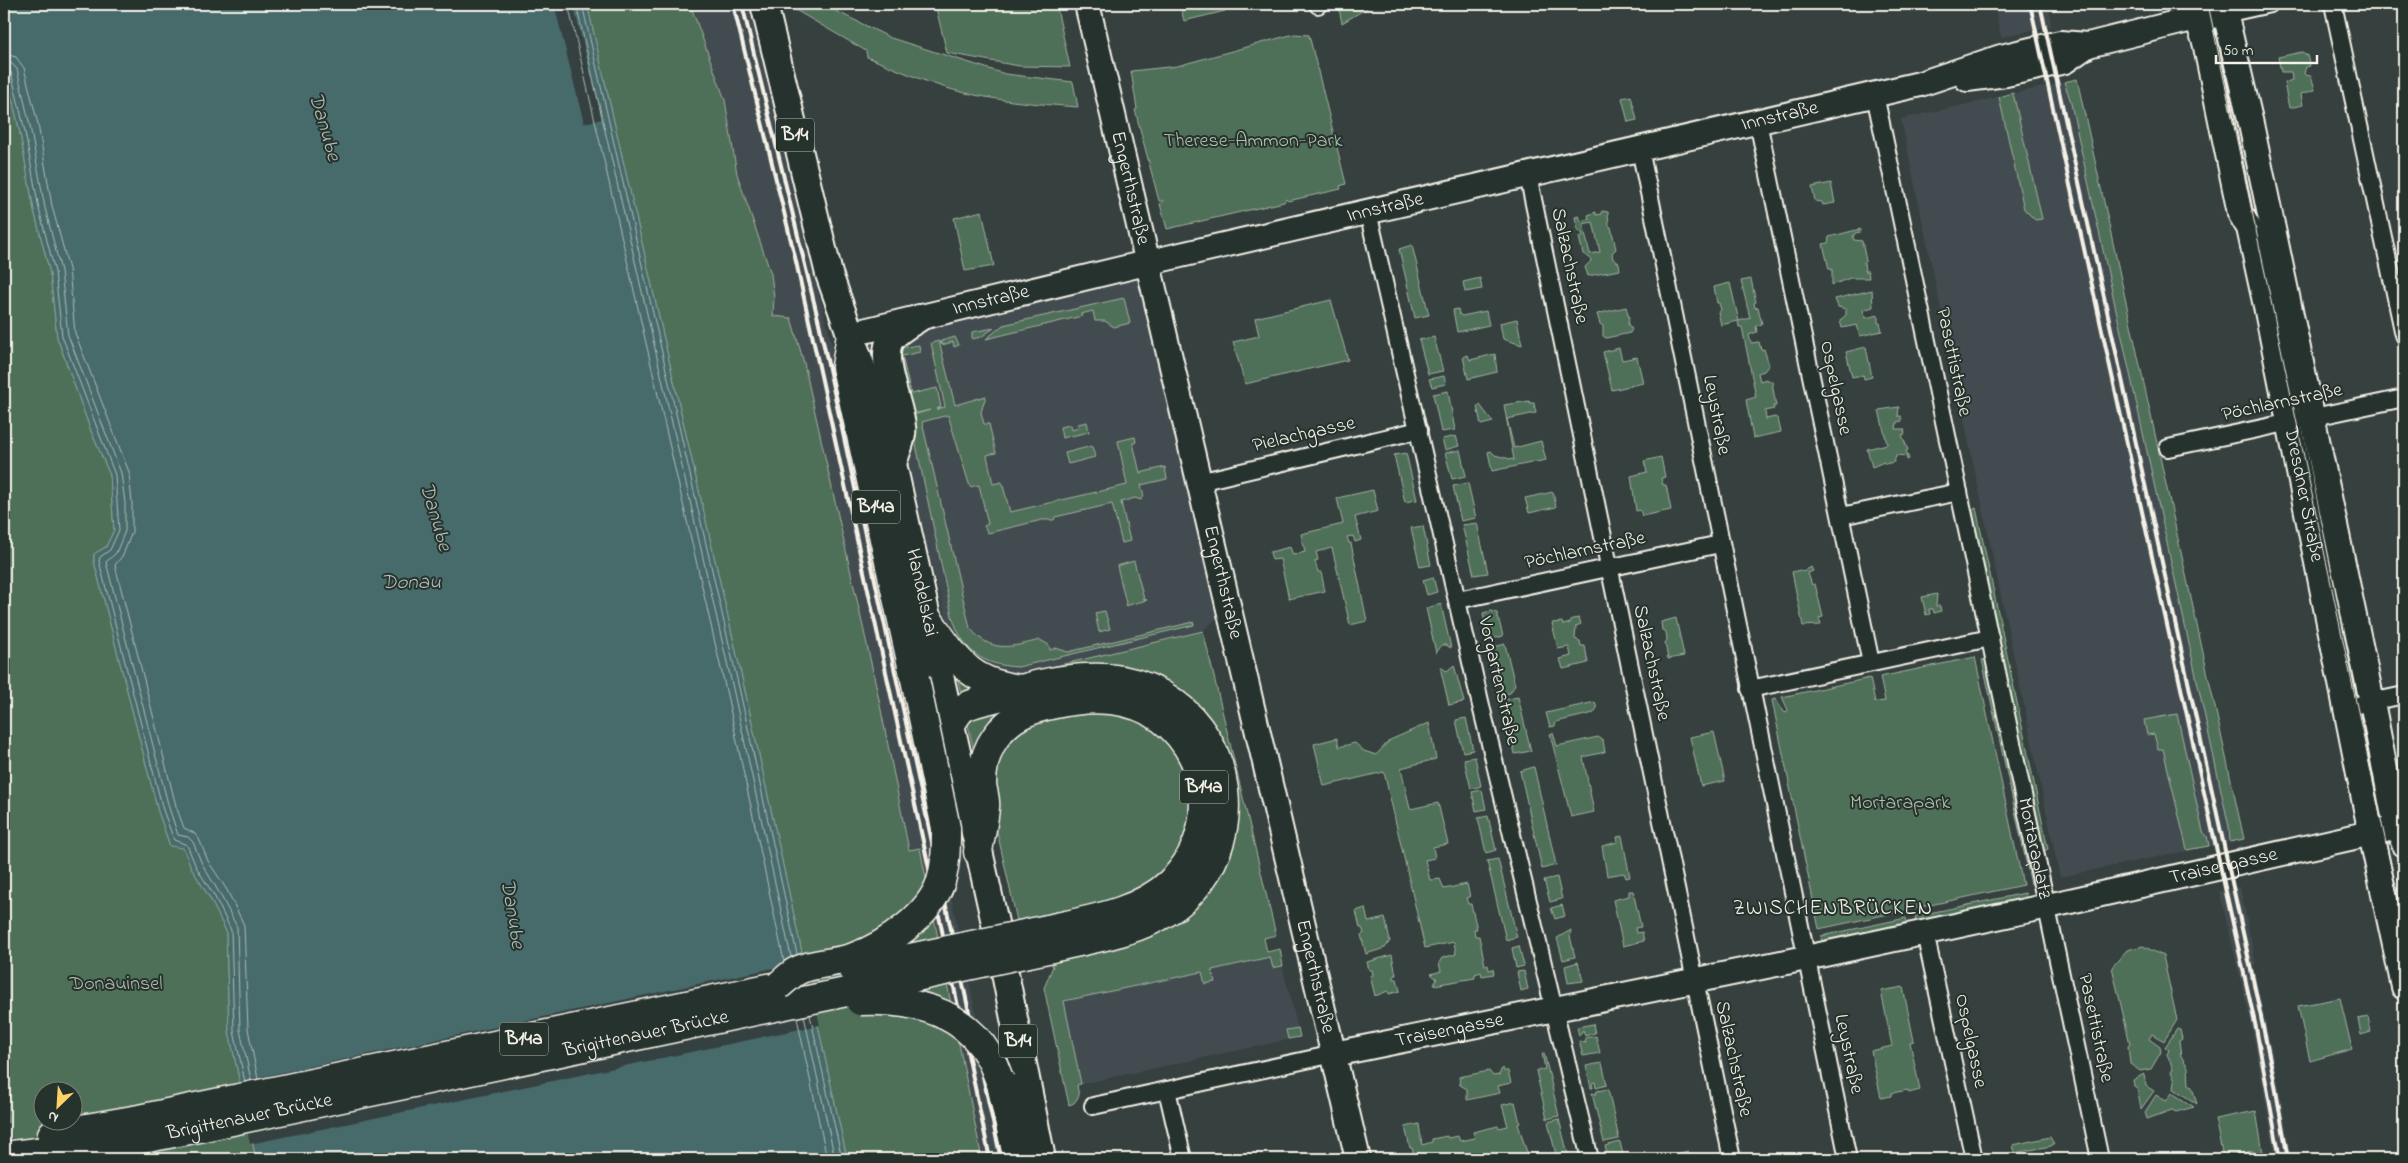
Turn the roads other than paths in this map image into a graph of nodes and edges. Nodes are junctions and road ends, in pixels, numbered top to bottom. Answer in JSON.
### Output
{"nodes":[{"id":1,"x":764,"y":4,"type":"edge"},
{"id":2,"x":1087,"y":4,"type":"edge"},
{"id":3,"x":2270,"y":4,"type":"edge"},
{"id":4,"x":2333,"y":4,"type":"edge"},
{"id":5,"x":2224,"y":9,"type":"edge"},
{"id":6,"x":2194,"y":11,"type":"edge"},
{"id":7,"x":1875,"y":95,"type":"junction"},
{"id":8,"x":1758,"y":122,"type":"junction"},
{"id":9,"x":1640,"y":149,"type":"junction"},
{"id":10,"x":1528,"y":175,"type":"junction"},
{"id":11,"x":1368,"y":212,"type":"junction"},
{"id":12,"x":1146,"y":263,"type":"junction"},
{"id":13,"x":919,"y":318,"type":"junction"},
{"id":14,"x":851,"y":334,"type":"junction"},
{"id":15,"x":2404,"y":335,"type":"edge"},
{"id":16,"x":2404,"y":398,"type":"edge"},
{"id":17,"x":2312,"y":419,"type":"junction"},
{"id":18,"x":2289,"y":424,"type":"junction"},
{"id":19,"x":1419,"y":430,"type":"junction"},
{"id":20,"x":2168,"y":448,"type":"dead end"},
{"id":21,"x":893,"y":464,"type":"junction"},
{"id":22,"x":1198,"y":482,"type":"junction"},
{"id":23,"x":1959,"y":492,"type":"junction"},
{"id":24,"x":1841,"y":516,"type":"junction"},
{"id":25,"x":1720,"y":544,"type":"junction"},
{"id":26,"x":1610,"y":568,"type":"junction"},
{"id":27,"x":1458,"y":600,"type":"junction"},
{"id":28,"x":928,"y":618,"type":"junction"},
{"id":29,"x":1990,"y":638,"type":"junction"},
{"id":30,"x":1871,"y":663,"type":"junction"},
{"id":31,"x":1022,"y":689,"type":"junction"},
{"id":32,"x":1750,"y":689,"type":"junction"},
{"id":33,"x":2404,"y":695,"type":"edge"},
{"id":34,"x":2372,"y":702,"type":"junction"},
{"id":35,"x":2348,"y":707,"type":"junction"},
{"id":36,"x":950,"y":726,"type":"junction"},
{"id":37,"x":2371,"y":834,"type":"junction"},
{"id":38,"x":2401,"y":835,"type":"edge"},
{"id":39,"x":978,"y":852,"type":"junction"},
{"id":40,"x":2048,"y":906,"type":"junction"},
{"id":41,"x":1924,"y":933,"type":"junction"},
{"id":42,"x":1050,"y":939,"type":"junction"},
{"id":43,"x":1806,"y":958,"type":"junction"},
{"id":44,"x":1696,"y":981,"type":"junction"},
{"id":45,"x":778,"y":986,"type":"junction"},
{"id":46,"x":2404,"y":987,"type":"edge"},
{"id":47,"x":832,"y":995,"type":"junction"},
{"id":48,"x":1555,"y":1010,"type":"junction"},
{"id":49,"x":1334,"y":1054,"type":"junction"},
{"id":50,"x":1167,"y":1090,"type":"junction"},
{"id":51,"x":1093,"y":1106,"type":"dead end"},
{"id":52,"x":4,"y":1140,"type":"edge"},
{"id":53,"x":101,"y":1147,"type":"junction"},
{"id":54,"x":4,"y":1156,"type":"edge"},
{"id":55,"x":61,"y":1159,"type":"edge"},
{"id":56,"x":1018,"y":1159,"type":"edge"},
{"id":57,"x":1042,"y":1159,"type":"edge"},
{"id":58,"x":1183,"y":1159,"type":"edge"},
{"id":59,"x":1358,"y":1159,"type":"edge"},
{"id":60,"x":1590,"y":1159,"type":"edge"},
{"id":61,"x":1732,"y":1159,"type":"edge"},
{"id":62,"x":1848,"y":1159,"type":"edge"},
{"id":63,"x":1974,"y":1159,"type":"edge"},
{"id":64,"x":2100,"y":1159,"type":"edge"}],
"edges":[{"from":1,"to":14,"type":"main road","name":"Handelskai","number":"B14"},
{"from":2,"to":12,"type":"main road","name":"Engerthstraße"},
{"from":3,"to":5,"type":"street","name":"Innstraße"},
{"from":4,"to":15,"type":"street"},
{"from":5,"to":6,"type":"main road","name":"Innstraße"},
{"from":5,"to":17,"type":"main road","name":"Dresdner Straße"},
{"from":6,"to":7,"type":"main road","name":"Innstraße"},
{"from":6,"to":18,"type":"main road","name":"Dresdner Straße"},
{"from":7,"to":8,"type":"main road","name":"Innstraße"},
{"from":7,"to":23,"type":"street","name":"Pasettistraße"},
{"from":8,"to":9,"type":"main road","name":"Innstraße"},
{"from":8,"to":24,"type":"street","name":"Ospelgasse"},
{"from":9,"to":10,"type":"main road","name":"Innstraße"},
{"from":9,"to":25,"type":"street","name":"Leystraße"},
{"from":10,"to":11,"type":"main road","name":"Innstraße"},
{"from":10,"to":26,"type":"street","name":"Salzachstraße"},
{"from":11,"to":12,"type":"main road","name":"Innstraße"},
{"from":11,"to":19,"type":"street","name":"Vorgartenstraße"},
{"from":12,"to":13,"type":"main road","name":"Innstraße"},
{"from":12,"to":22,"type":"main road","name":"Engerthstraße"},
{"from":13,"to":14,"type":"main road","name":"Innstraße"},
{"from":13,"to":21,"type":"main road"},
{"from":14,"to":21,"type":"main road","name":"Handelskai","number":"B14"},
{"from":14,"to":45,"type":"highway","number":"B14a","bridge":true},
{"from":16,"to":17,"type":"street","name":"Pöchlarnstraße"},
{"from":17,"to":18,"type":"street","name":"Pöchlarnstraße"},
{"from":17,"to":34,"type":"main road","name":"Dresdner Straße"},
{"from":18,"to":20,"type":"street","name":"Pöchlarnstraße"},
{"from":18,"to":35,"type":"main road","name":"Dresdner Straße"},
{"from":19,"to":22,"type":"street","name":"Pielachgasse"},
{"from":19,"to":27,"type":"street","name":"Vorgartenstraße"},
{"from":21,"to":28,"type":"main road","name":"Handelskai","number":"B14"},
{"from":22,"to":49,"type":"main road","name":"Engerthstraße"},
{"from":23,"to":24,"type":"street"},
{"from":23,"to":29,"type":"street","name":"Pasettistraße"},
{"from":24,"to":30,"type":"street","name":"Ospelgasse"},
{"from":25,"to":26,"type":"street","name":"Pöchlarnstraße"},
{"from":25,"to":32,"type":"street","name":"Leystraße"},
{"from":26,"to":27,"type":"street","name":"Pöchlarnstraße"},
{"from":26,"to":44,"type":"street","name":"Salzachstraße"},
{"from":27,"to":48,"type":"street","name":"Vorgartenstraße"},
{"from":28,"to":31,"type":"highway","number":"B14a"},
{"from":28,"to":36,"type":"main road","name":"Handelskai","number":"B14"},
{"from":29,"to":30,"type":"street"},
{"from":29,"to":40,"type":"street","name":"Mortaraplatz"},
{"from":30,"to":32,"type":"street"},
{"from":31,"to":36,"type":"highway","number":"B14a"},
{"from":31,"to":42,"type":"highway","number":"B14a"},
{"from":32,"to":43,"type":"street"},
{"from":33,"to":34,"type":"street"},
{"from":34,"to":35,"type":"street"},
{"from":34,"to":38,"type":"main road","name":"Dresdner Straße"},
{"from":35,"to":37,"type":"main road","name":"Dresdner Straße"},
{"from":36,"to":39,"type":"main road","name":"Handelskai","number":"B14"},
{"from":37,"to":38,"type":"main road","name":"Traisengasse"},
{"from":37,"to":40,"type":"main road","name":"Traisengasse"},
{"from":37,"to":46,"type":"main road","name":"Dresdner Straße"},
{"from":39,"to":42,"type":"highway","number":"B14a"},
{"from":39,"to":57,"type":"main road","name":"Handelskai","number":"B14"},
{"from":40,"to":41,"type":"main road","name":"Mortaraplatz"},
{"from":40,"to":64,"type":"street","name":"Pasettistraße"},
{"from":41,"to":43,"type":"main road","name":"Mortaraplatz"},
{"from":41,"to":63,"type":"street","name":"Ospelgasse"},
{"from":42,"to":45,"type":"highway","name":"Brigittenauer Brücke","number":"B14a","bridge":true},
{"from":42,"to":47,"type":"highway","name":"Brigittenauer Brücke","number":"B14a","bridge":true},
{"from":43,"to":44,"type":"main road","name":"Traisengasse"},
{"from":43,"to":62,"type":"street","name":"Leystraße"},
{"from":44,"to":48,"type":"main road","name":"Traisengasse"},
{"from":44,"to":61,"type":"street","name":"Salzachstraße"},
{"from":45,"to":52,"type":"highway","name":"Brigittenauer Brücke","number":"B14a"},
{"from":47,"to":53,"type":"highway","name":"Brigittenauer Brücke","number":"B14a"},
{"from":47,"to":56,"type":"highway","bridge":true},
{"from":48,"to":49,"type":"main road","name":"Traisengasse"},
{"from":48,"to":60,"type":"street","name":"Vorgartenstraße"},
{"from":49,"to":50,"type":"street","name":"Traisengasse"},
{"from":49,"to":59,"type":"main road","name":"Engerthstraße"},
{"from":50,"to":51,"type":"street","name":"Traisengasse"},
{"from":50,"to":58,"type":"street"},
{"from":53,"to":54,"type":"highway","name":"Brigittenauer Brücke","number":"B14a"},
{"from":53,"to":55,"type":"highway"}]}
